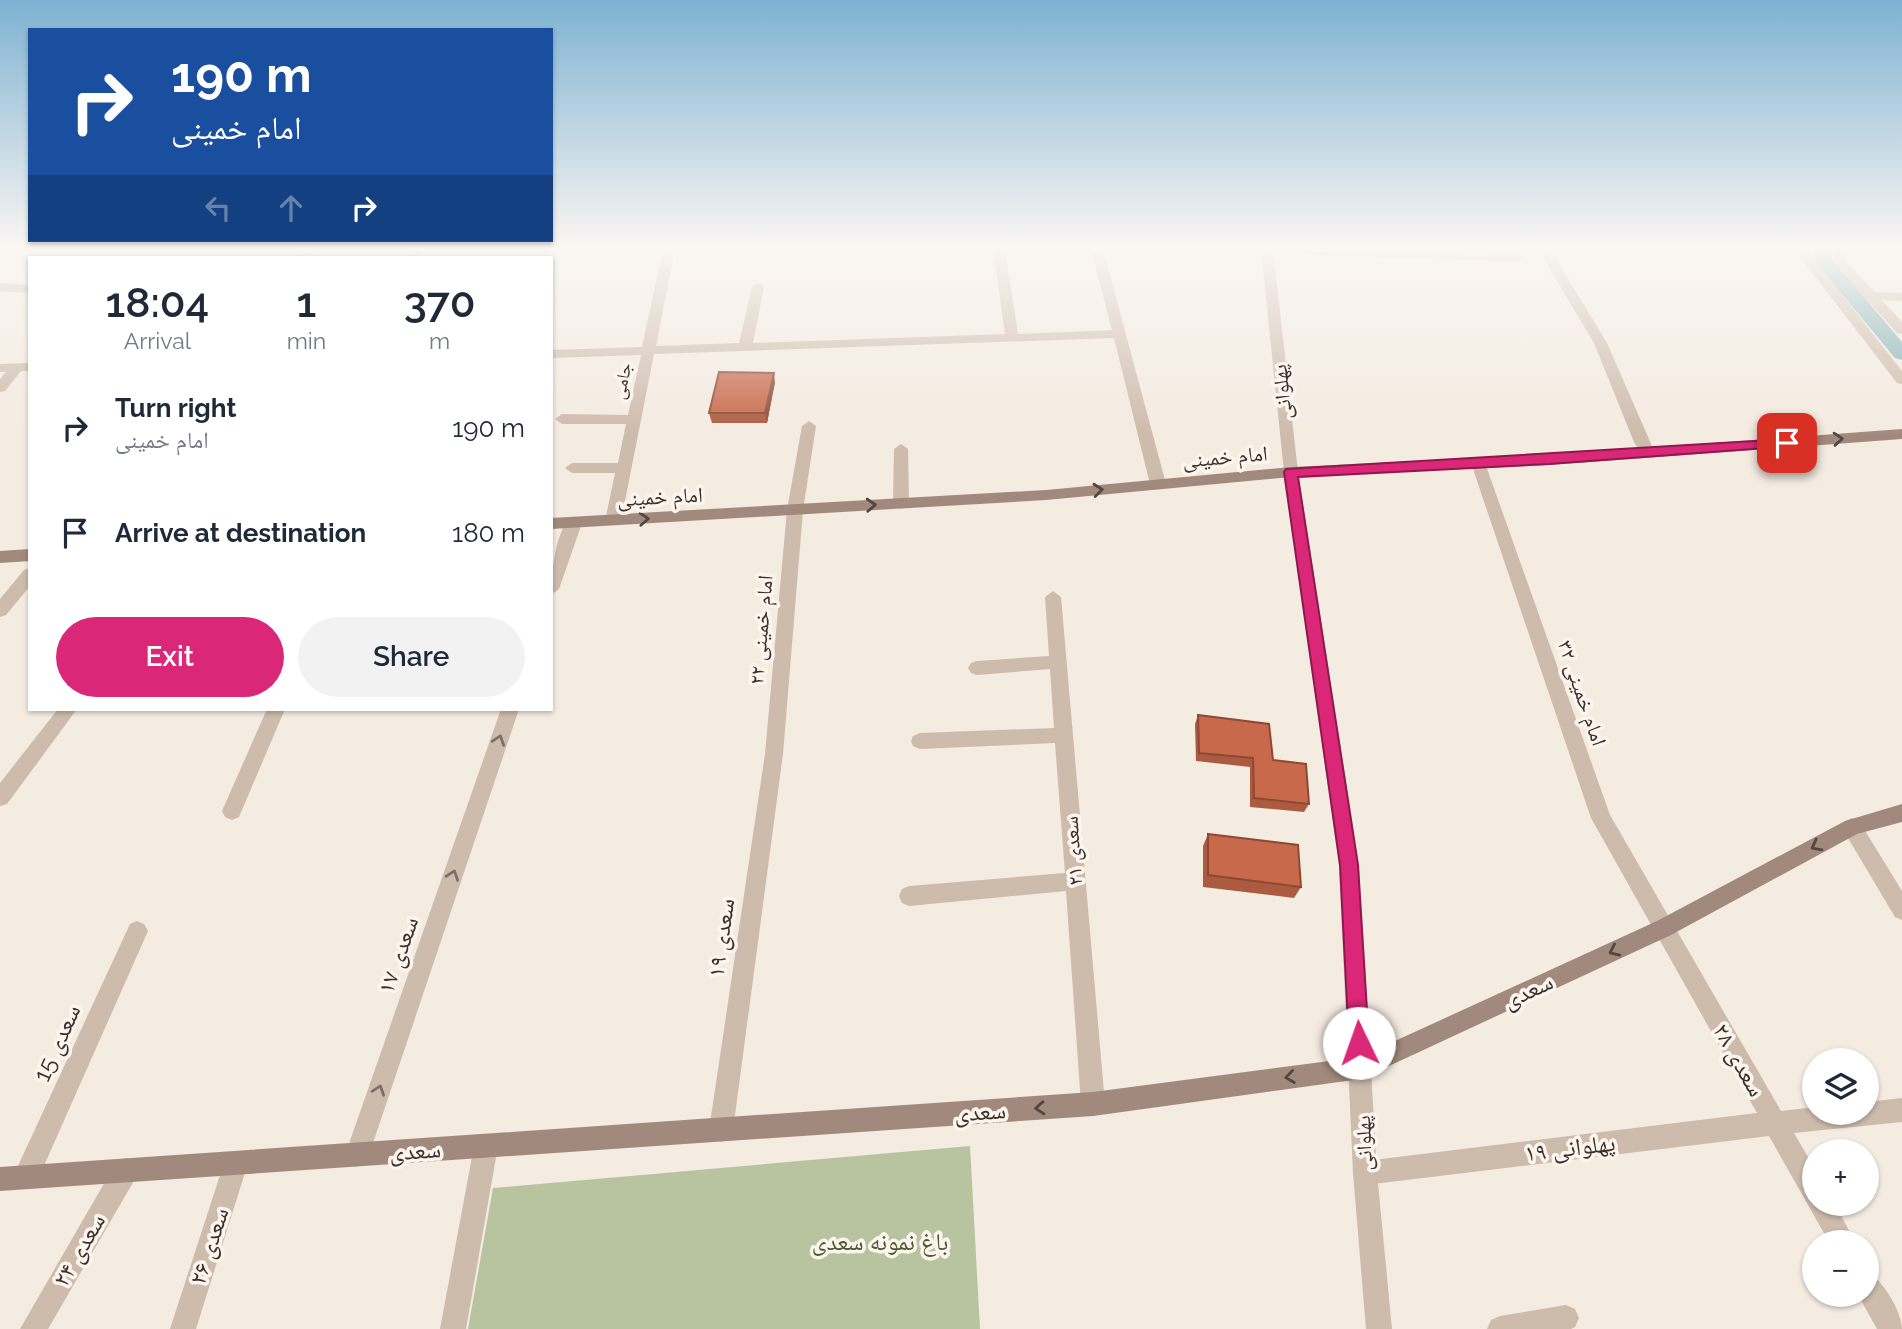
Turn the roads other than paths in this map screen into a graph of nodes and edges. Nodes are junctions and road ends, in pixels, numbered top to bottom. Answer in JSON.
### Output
{"nodes":[{"id":1,"x":656,"y":311,"type":"edge"},
{"id":2,"x":753,"y":311,"type":"edge"},
{"id":3,"x":1008,"y":311,"type":"edge"},
{"id":4,"x":1113,"y":311,"type":"edge"},
{"id":5,"x":1274,"y":311,"type":"edge"},
{"id":6,"x":1584,"y":311,"type":"edge"},
{"id":7,"x":1849,"y":311,"type":"edge"},
{"id":8,"x":1885,"y":311,"type":"edge"},
{"id":9,"x":1902,"y":330,"type":"edge"},
{"id":10,"x":1119,"y":334,"type":"junction"},
{"id":11,"x":1012,"y":338,"type":"junction"},
{"id":12,"x":745,"y":348,"type":"junction"},
{"id":13,"x":648,"y":352,"type":"junction"},
{"id":14,"x":553,"y":354,"type":"edge"},
{"id":15,"x":23,"y":367,"type":"edge"},
{"id":16,"x":0,"y":368,"type":"edge"},
{"id":17,"x":1902,"y":380,"type":"edge"},
{"id":18,"x":0,"y":388,"type":"edge"},
{"id":19,"x":562,"y":419,"type":"dead end"},
{"id":20,"x":634,"y":420,"type":"junction"},
{"id":21,"x":808,"y":426,"type":"dead end"},
{"id":22,"x":1902,"y":434,"type":"edge"},
{"id":23,"x":901,"y":449,"type":"dead end"},
{"id":24,"x":1648,"y":453,"type":"junction"},
{"id":25,"x":1478,"y":463,"type":"junction"},
{"id":26,"x":572,"y":468,"type":"dead end"},
{"id":27,"x":623,"y":468,"type":"junction"},
{"id":28,"x":1291,"y":472,"type":"junction"},
{"id":29,"x":1158,"y":484,"type":"junction"},
{"id":30,"x":901,"y":503,"type":"junction"},
{"id":31,"x":794,"y":510,"type":"junction"},
{"id":32,"x":612,"y":521,"type":"junction"},
{"id":33,"x":574,"y":523,"type":"junction"},
{"id":34,"x":553,"y":524,"type":"edge"},
{"id":35,"x":28,"y":555,"type":"edge"},
{"id":36,"x":0,"y":557,"type":"edge"},
{"id":37,"x":28,"y":576,"type":"edge"},
{"id":38,"x":553,"y":583,"type":"edge"},
{"id":39,"x":1053,"y":597,"type":"dead end"},
{"id":40,"x":0,"y":611,"type":"edge"},
{"id":41,"x":1058,"y":662,"type":"junction"},
{"id":42,"x":977,"y":668,"type":"dead end"},
{"id":43,"x":66,"y":711,"type":"edge"},
{"id":44,"x":275,"y":711,"type":"edge"},
{"id":45,"x":509,"y":711,"type":"edge"},
{"id":46,"x":1064,"y":735,"type":"junction"},
{"id":47,"x":920,"y":741,"type":"dead end"},
{"id":48,"x":774,"y":754,"type":"joint"},
{"id":49,"x":0,"y":798,"type":"edge"},
{"id":50,"x":232,"y":811,"type":"dead end"},
{"id":51,"x":1902,"y":813,"type":"edge"},
{"id":52,"x":1852,"y":827,"type":"junction"},
{"id":53,"x":1075,"y":881,"type":"junction"},
{"id":54,"x":909,"y":896,"type":"dead end"},
{"id":55,"x":1902,"y":910,"type":"edge"},
{"id":56,"x":1664,"y":928,"type":"junction"},
{"id":57,"x":137,"y":931,"type":"dead end"},
{"id":58,"x":1361,"y":1068,"type":"junction"},
{"id":59,"x":1093,"y":1104,"type":"junction"},
{"id":60,"x":1902,"y":1110,"type":"edge"},
{"id":61,"x":1775,"y":1123,"type":"junction"},
{"id":62,"x":721,"y":1130,"type":"junction"},
{"id":63,"x":486,"y":1146,"type":"junction"},
{"id":64,"x":357,"y":1155,"type":"junction"},
{"id":65,"x":236,"y":1163,"type":"junction"},
{"id":66,"x":126,"y":1170,"type":"junction"},
{"id":67,"x":1802,"y":1170,"type":"edge"},
{"id":68,"x":1365,"y":1173,"type":"junction"},
{"id":69,"x":26,"y":1177,"type":"junction"},
{"id":70,"x":0,"y":1179,"type":"edge"},
{"id":71,"x":1879,"y":1306,"type":"edge"},
{"id":72,"x":1566,"y":1318,"type":"dead end"},
{"id":73,"x":33,"y":1329,"type":"edge"},
{"id":74,"x":183,"y":1329,"type":"edge"},
{"id":75,"x":453,"y":1329,"type":"edge"},
{"id":76,"x":1380,"y":1329,"type":"edge"},
{"id":77,"x":1500,"y":1329,"type":"edge"},
{"id":78,"x":1892,"y":1329,"type":"edge"}],
"edges":[{"from":1,"to":13,"type":"street","name":"جامی"},
{"from":2,"to":12,"type":"street"},
{"from":3,"to":11,"type":"street"},
{"from":4,"to":10,"type":"street"},
{"from":5,"to":28,"type":"street","name":"پهلوانی"},
{"from":6,"to":24,"type":"street"},
{"from":7,"to":17,"type":"street"},
{"from":8,"to":9,"type":"street"},
{"from":10,"to":11,"type":"street"},
{"from":10,"to":29,"type":"street"},
{"from":11,"to":12,"type":"street"},
{"from":12,"to":13,"type":"street"},
{"from":13,"to":14,"type":"street"},
{"from":13,"to":20,"type":"street","name":"جامی"},
{"from":15,"to":16,"type":"street"},
{"from":15,"to":18,"type":"street"},
{"from":19,"to":20,"type":"street"},
{"from":20,"to":27,"type":"street","name":"جامی"},
{"from":21,"to":31,"type":"street","name":"امام خمینی ۲۲"},
{"from":24,"to":22,"type":"main road","name":"امام خمینی","one_way":true},
{"from":23,"to":30,"type":"street"},
{"from":24,"to":25,"type":"main road","name":"امام خمینی"},
{"from":25,"to":28,"type":"main road","name":"امام خمینی"},
{"from":25,"to":56,"type":"street","name":"امام خمینی ۳۲"},
{"from":26,"to":27,"type":"street"},
{"from":27,"to":32,"type":"street","name":"جامی"},
{"from":28,"to":29,"type":"main road","name":"امام خمینی"},
{"from":28,"to":58,"type":"street","name":"پهلوانی"},
{"from":30,"to":29,"type":"main road","name":"امام خمینی","one_way":true},
{"from":31,"to":30,"type":"main road","name":"امام خمینی","one_way":true},
{"from":32,"to":31,"type":"main road","name":"امام خمینی","one_way":true},
{"from":31,"to":48,"type":"street","name":"امام خمینی ۲۲"},
{"from":32,"to":33,"type":"main road","name":"امام خمینی"},
{"from":33,"to":34,"type":"main road","name":"امام خمینی"},
{"from":33,"to":38,"type":"street"},
{"from":35,"to":36,"type":"main road"},
{"from":37,"to":40,"type":"street"},
{"from":39,"to":41,"type":"street","name":"سعدی ۲۱"},
{"from":41,"to":42,"type":"street"},
{"from":41,"to":46,"type":"street","name":"سعدی ۲۱"},
{"from":43,"to":49,"type":"street"},
{"from":44,"to":50,"type":"street"},
{"from":64,"to":45,"type":"street","name":"سعدی ۱۷","one_way":true},
{"from":46,"to":47,"type":"street"},
{"from":46,"to":53,"type":"street","name":"سعدی ۲۱"},
{"from":48,"to":62,"type":"street","name":"سعدی ۱۹"},
{"from":51,"to":52,"type":"main road","name":"سعدی"},
{"from":52,"to":55,"type":"street"},
{"from":52,"to":56,"type":"main road","name":"سعدی","one_way":true},
{"from":53,"to":54,"type":"street"},
{"from":53,"to":59,"type":"street","name":"سعدی ۲۱"},
{"from":56,"to":58,"type":"main road","name":"سعدی","one_way":true},
{"from":56,"to":61,"type":"street","name":"سعدی ۲۸"},
{"from":57,"to":69,"type":"street","name":"سعدی 15"},
{"from":58,"to":59,"type":"main road","name":"سعدی","one_way":true},
{"from":58,"to":68,"type":"street","name":"پهلوانی"},
{"from":59,"to":62,"type":"main road","name":"سعدی","one_way":true},
{"from":60,"to":61,"type":"street","name":"پهلوانی ۱۹"},
{"from":61,"to":67,"type":"street","name":"سعدی ۲۸"},
{"from":61,"to":68,"type":"street","name":"پهلوانی ۱۹"},
{"from":62,"to":63,"type":"main road","name":"سعدی"},
{"from":63,"to":64,"type":"main road","name":"سعدی"},
{"from":63,"to":75,"type":"street"},
{"from":64,"to":65,"type":"main road","name":"سعدی"},
{"from":65,"to":66,"type":"main road","name":"سعدی"},
{"from":65,"to":74,"type":"street","name":"سعدی ۲۶"},
{"from":66,"to":69,"type":"main road","name":"سعدی"},
{"from":66,"to":73,"type":"street","name":"سعدی ۲۴"},
{"from":68,"to":76,"type":"street","name":"پهلوانی"},
{"from":69,"to":70,"type":"main road","name":"سعدی"},
{"from":71,"to":78,"type":"street"},
{"from":72,"to":77,"type":"street"}]}
